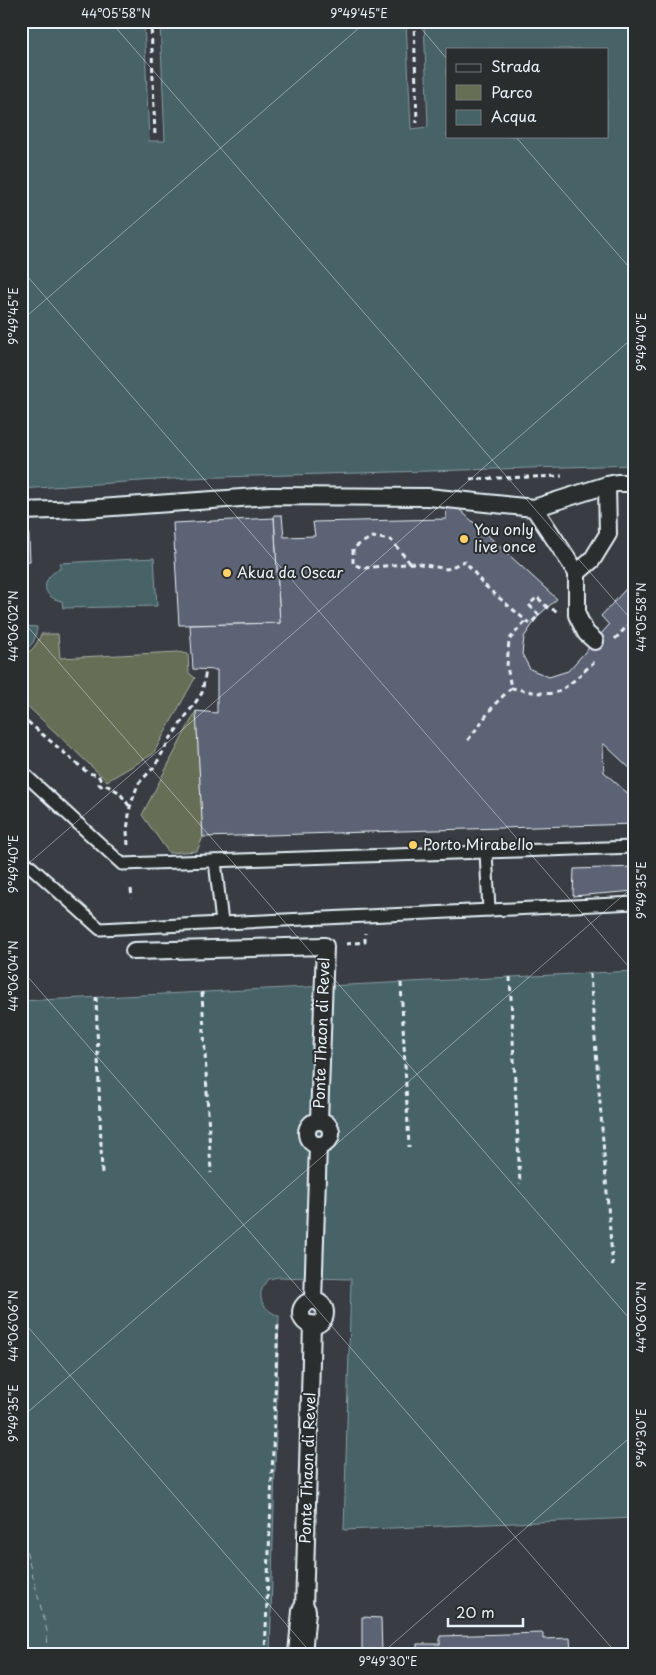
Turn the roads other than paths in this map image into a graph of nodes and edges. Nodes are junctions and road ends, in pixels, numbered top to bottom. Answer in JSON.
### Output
{"nodes":[{"id":1,"x":635,"y":483,"type":"edge"},
{"id":2,"x":607,"y":485,"type":"junction"},
{"id":3,"x":534,"y":508,"type":"junction"},
{"id":4,"x":21,"y":511,"type":"edge"},
{"id":5,"x":577,"y":573,"type":"junction"},
{"id":6,"x":595,"y":641,"type":"dead end"},
{"id":7,"x":21,"y":771,"type":"edge"},
{"id":8,"x":635,"y":847,"type":"edge"},
{"id":9,"x":486,"y":852,"type":"junction"},
{"id":10,"x":21,"y":858,"type":"edge"},
{"id":11,"x":215,"y":861,"type":"junction"},
{"id":12,"x":635,"y":903,"type":"edge"},
{"id":13,"x":489,"y":910,"type":"junction"},
{"id":14,"x":222,"y":923,"type":"junction"},
{"id":15,"x":134,"y":951,"type":"dead end"},
{"id":16,"x":304,"y":1611,"type":"joint"},
{"id":17,"x":300,"y":1654,"type":"edge"}],
"edges":[{"from":1,"to":2,"type":"street"},
{"from":2,"to":3,"type":"street"},
{"from":2,"to":5,"type":"street"},
{"from":3,"to":4,"type":"street"},
{"from":3,"to":5,"type":"street"},
{"from":5,"to":6,"type":"street"},
{"from":7,"to":11,"type":"lane"},
{"from":8,"to":9,"type":"lane"},
{"from":9,"to":11,"type":"lane"},
{"from":9,"to":13,"type":"lane"},
{"from":10,"to":14,"type":"lane"},
{"from":11,"to":14,"type":"lane"},
{"from":12,"to":13,"type":"lane"},
{"from":13,"to":14,"type":"lane"},
{"from":15,"to":16,"type":"street","name":"Ponte Thaon di Revel"},
{"from":16,"to":17,"type":"street"}]}
